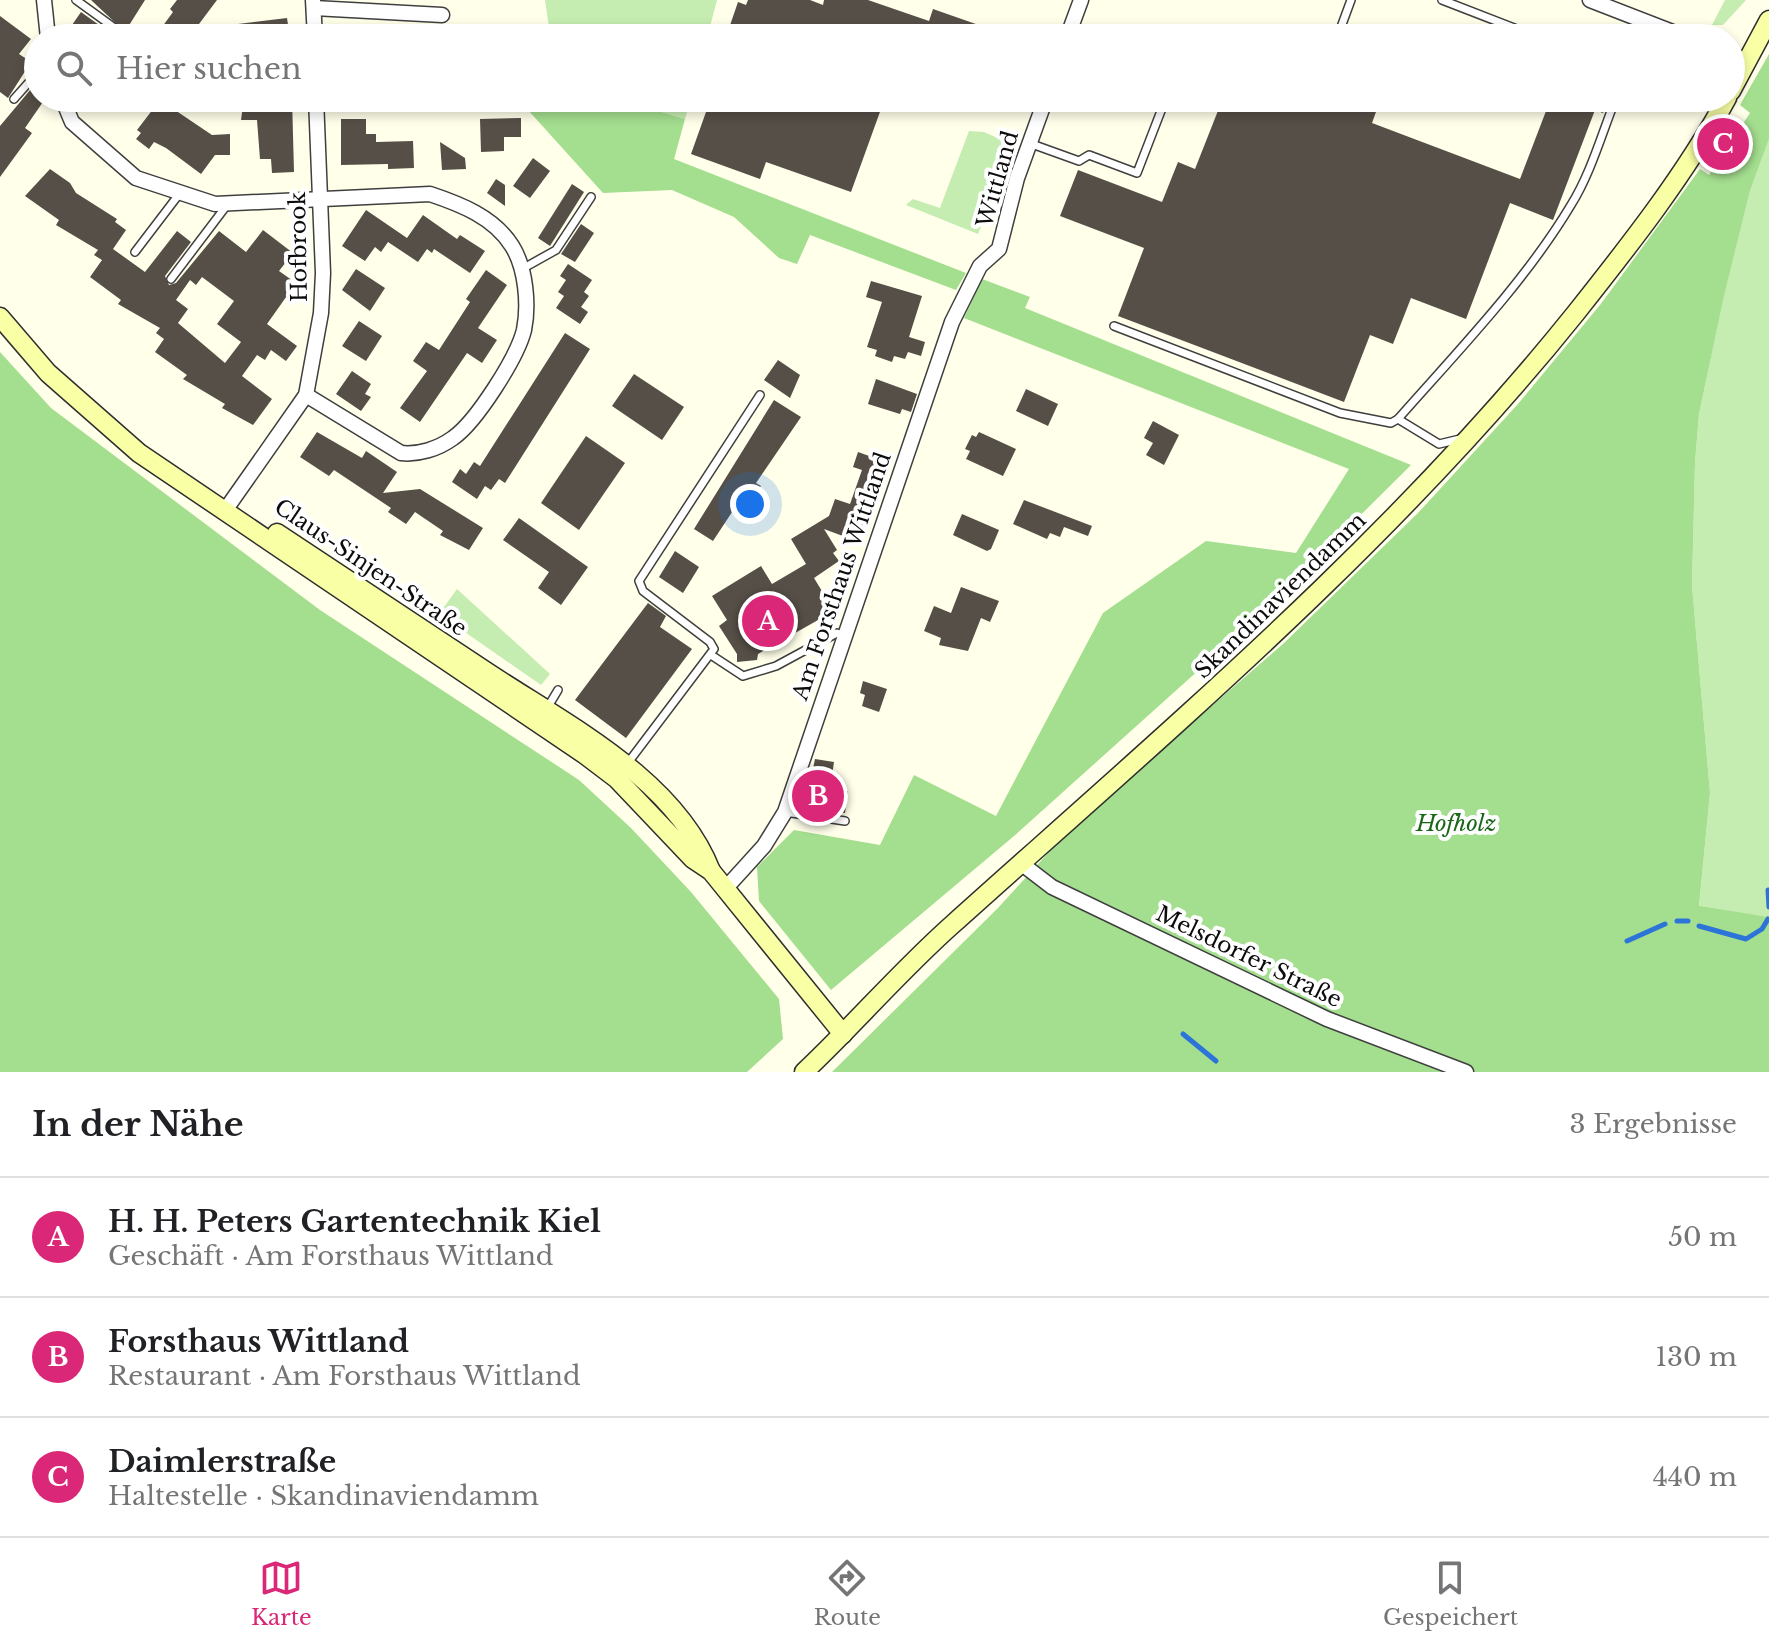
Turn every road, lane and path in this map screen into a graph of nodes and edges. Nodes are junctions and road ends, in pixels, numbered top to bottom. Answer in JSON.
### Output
{"nodes":[{"id":1,"x":44,"y":0,"type":"edge"},
{"id":2,"x":76,"y":0,"type":"edge"},
{"id":3,"x":1351,"y":0,"type":"edge"},
{"id":4,"x":1442,"y":0,"type":"edge"},
{"id":5,"x":1590,"y":0,"type":"edge"},
{"id":6,"x":1079,"y":1,"type":"edge"},
{"id":7,"x":314,"y":4,"type":"edge"},
{"id":8,"x":442,"y":15,"type":"dead end"},
{"id":9,"x":1769,"y":20,"type":"edge"},
{"id":10,"x":47,"y":24,"type":"edge"},
{"id":11,"x":109,"y":24,"type":"edge"},
{"id":12,"x":315,"y":24,"type":"edge"},
{"id":13,"x":1072,"y":24,"type":"edge"},
{"id":14,"x":1342,"y":24,"type":"edge"},
{"id":15,"x":1504,"y":24,"type":"edge"},
{"id":16,"x":1652,"y":24,"type":"edge"},
{"id":17,"x":1745,"y":50,"type":"edge"},
{"id":18,"x":24,"y":88,"type":"edge"},
{"id":19,"x":14,"y":99,"type":"dead end"},
{"id":20,"x":68,"y":112,"type":"edge"},
{"id":21,"x":316,"y":112,"type":"edge"},
{"id":22,"x":1041,"y":112,"type":"edge"},
{"id":23,"x":1161,"y":112,"type":"edge"},
{"id":24,"x":1610,"y":112,"type":"edge"},
{"id":25,"x":1717,"y":112,"type":"edge"},
{"id":26,"x":1029,"y":143,"type":"junction"},
{"id":27,"x":181,"y":193,"type":"junction"},
{"id":28,"x":591,"y":197,"type":"dead end"},
{"id":29,"x":319,"y":200,"type":"junction"},
{"id":30,"x":227,"y":205,"type":"junction"},
{"id":31,"x":135,"y":252,"type":"dead end"},
{"id":32,"x":980,"y":266,"type":"joint"},
{"id":33,"x":520,"y":270,"type":"junction"},
{"id":34,"x":171,"y":279,"type":"dead end"},
{"id":35,"x":0,"y":302,"type":"edge"},
{"id":36,"x":0,"y":317,"type":"edge"},
{"id":37,"x":1114,"y":326,"type":"dead end"},
{"id":38,"x":306,"y":395,"type":"junction"},
{"id":39,"x":760,"y":395,"type":"dead end"},
{"id":40,"x":1398,"y":419,"type":"junction"},
{"id":41,"x":1473,"y":435,"type":"junction"},
{"id":42,"x":1439,"y":444,"type":"junction"},
{"id":43,"x":1439,"y":472,"type":"junction"},
{"id":44,"x":227,"y":507,"type":"junction"},
{"id":45,"x":846,"y":636,"type":"junction"},
{"id":46,"x":711,"y":655,"type":"junction"},
{"id":47,"x":558,"y":690,"type":"dead end"},
{"id":48,"x":541,"y":716,"type":"junction"},
{"id":49,"x":621,"y":772,"type":"junction"},
{"id":50,"x":785,"y":812,"type":"junction"},
{"id":51,"x":845,"y":821,"type":"dead end"},
{"id":52,"x":1022,"y":864,"type":"junction"},
{"id":53,"x":725,"y":889,"type":"junction"},
{"id":54,"x":843,"y":1034,"type":"junction"},
{"id":55,"x":804,"y":1072,"type":"edge"},
{"id":56,"x":1466,"y":1072,"type":"edge"}],
"edges":[{"from":1,"to":10,"type":"street"},
{"from":2,"to":11,"type":"lane"},
{"from":3,"to":14,"type":"lane"},
{"from":4,"to":15,"type":"lane"},
{"from":5,"to":16,"type":"street"},
{"from":6,"to":13,"type":"street"},
{"from":7,"to":8,"type":"street"},
{"from":7,"to":12,"type":"street"},
{"from":9,"to":17,"type":"main road"},
{"from":18,"to":19,"type":"lane"},
{"from":20,"to":27,"type":"street"},
{"from":21,"to":29,"type":"street","name":"Hofbrook"},
{"from":22,"to":26,"type":"street","name":"Wittland"},
{"from":23,"to":26,"type":"lane"},
{"from":24,"to":40,"type":"lane"},
{"from":25,"to":41,"type":"main road","name":"Skandinaviendamm"},
{"from":26,"to":32,"type":"street","name":"Wittland"},
{"from":27,"to":30,"type":"street"},
{"from":27,"to":31,"type":"lane"},
{"from":28,"to":33,"type":"lane"},
{"from":29,"to":30,"type":"street"},
{"from":29,"to":33,"type":"street"},
{"from":29,"to":38,"type":"street","name":"Hofbrook"},
{"from":30,"to":34,"type":"lane"},
{"from":32,"to":45,"type":"street","name":"Am Forsthaus Wittland"},
{"from":33,"to":38,"type":"street"},
{"from":35,"to":44,"type":"main road","name":"Claus-Sinjen-Straße"},
{"from":36,"to":44,"type":"main road","name":"Claus-Sinjen-Straße"},
{"from":37,"to":40,"type":"lane"},
{"from":38,"to":44,"type":"street","name":"Hofbrook"},
{"from":39,"to":46,"type":"lane"},
{"from":40,"to":42,"type":"lane"},
{"from":41,"to":42,"type":"lane"},
{"from":41,"to":43,"type":"main road","name":"Skandinaviendamm"},
{"from":42,"to":43,"type":"lane"},
{"from":43,"to":52,"type":"main road","name":"Skandinaviendamm"},
{"from":44,"to":48,"type":"main road","name":"Claus-Sinjen-Straße"},
{"from":45,"to":46,"type":"lane"},
{"from":45,"to":50,"type":"street","name":"Am Forsthaus Wittland"},
{"from":46,"to":49,"type":"lane"},
{"from":47,"to":48,"type":"lane"},
{"from":48,"to":49,"type":"main road","name":"Claus-Sinjen-Straße"},
{"from":49,"to":53,"type":"main road","name":"Claus-Sinjen-Straße"},
{"from":50,"to":51,"type":"lane"},
{"from":50,"to":53,"type":"street","name":"Am Forsthaus Wittland"},
{"from":52,"to":54,"type":"main road","name":"Skandinaviendamm"},
{"from":52,"to":56,"type":"street","name":"Melsdorfer Straße"},
{"from":53,"to":54,"type":"main road","name":"Claus-Sinjen-Straße"},
{"from":54,"to":55,"type":"main road","name":"Skandinaviendamm"}]}
